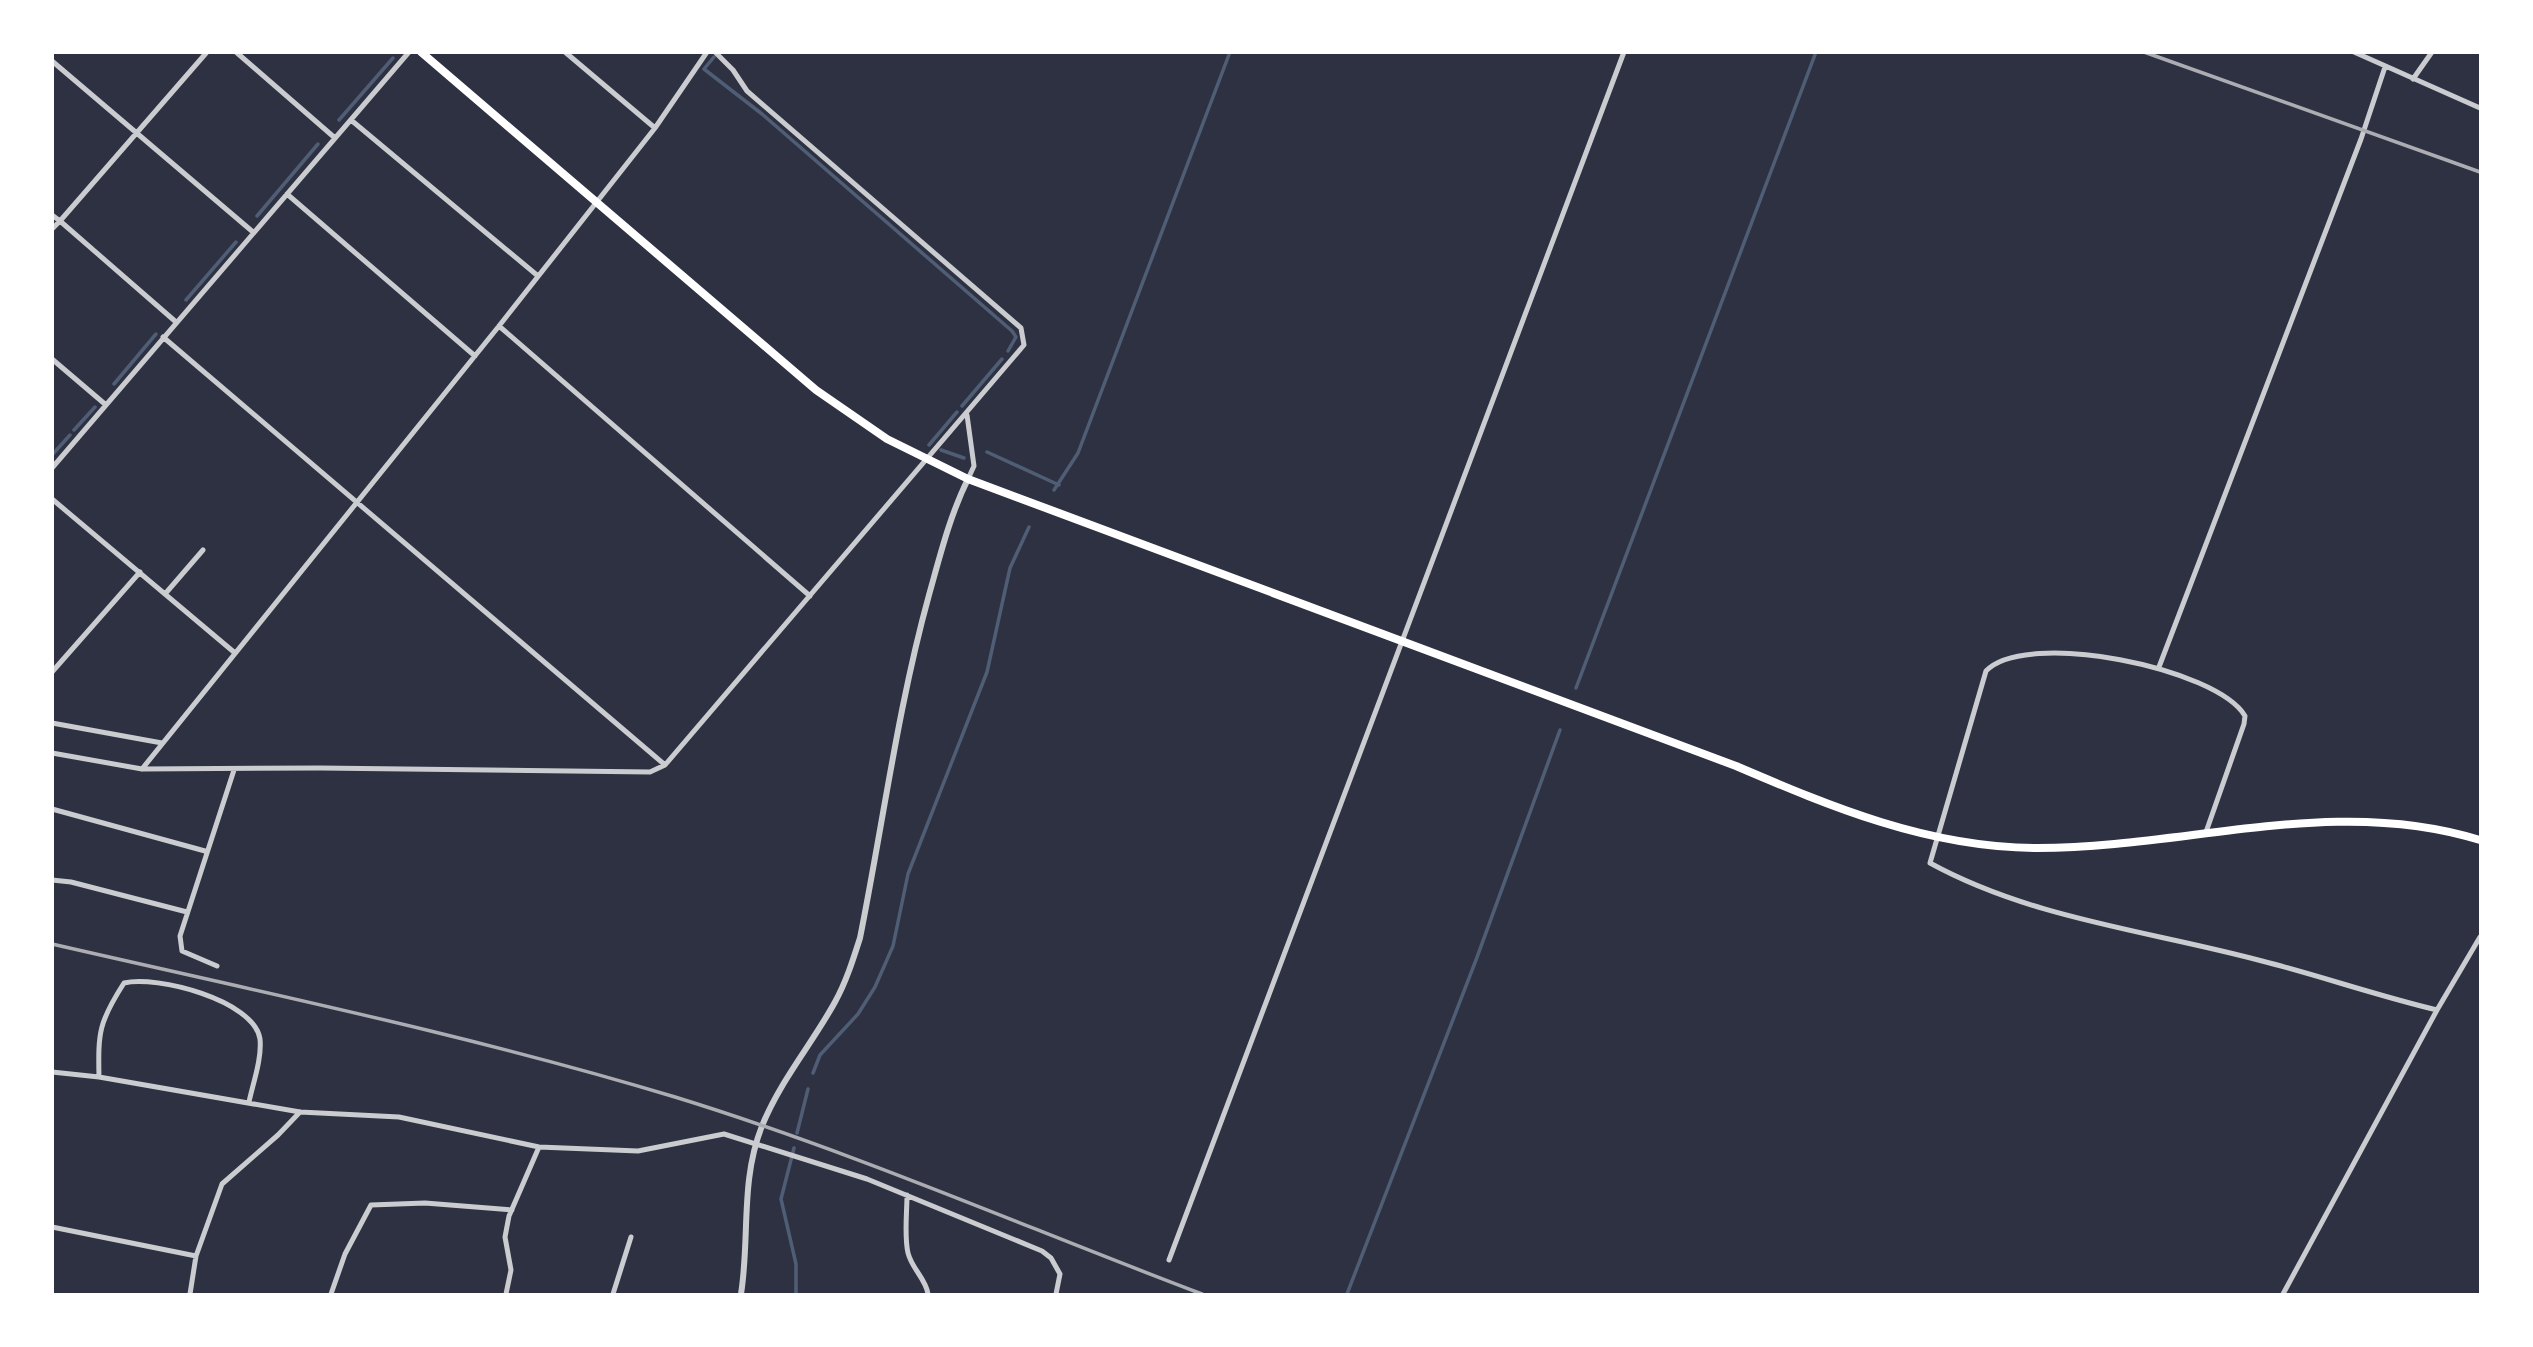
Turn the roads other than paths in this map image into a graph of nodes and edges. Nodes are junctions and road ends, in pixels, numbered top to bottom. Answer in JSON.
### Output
{"nodes":[{"id":1,"x":206,"y":52,"type":"edge"},
{"id":2,"x":236,"y":52,"type":"edge"},
{"id":3,"x":409,"y":52,"type":"edge"},
{"id":4,"x":421,"y":52,"type":"edge"},
{"id":5,"x":565,"y":52,"type":"edge"},
{"id":6,"x":706,"y":52,"type":"edge"},
{"id":7,"x":715,"y":52,"type":"edge"},
{"id":8,"x":1624,"y":52,"type":"edge"},
{"id":9,"x":2354,"y":52,"type":"edge"},
{"id":10,"x":2432,"y":52,"type":"edge"},
{"id":11,"x":52,"y":61,"type":"edge"},
{"id":12,"x":2385,"y":67,"type":"junction"},
{"id":13,"x":2413,"y":79,"type":"junction"},
{"id":14,"x":2480,"y":108,"type":"edge"},
{"id":15,"x":351,"y":120,"type":"junction"},
{"id":16,"x":655,"y":128,"type":"junction"},
{"id":17,"x":136,"y":134,"type":"junction"},
{"id":18,"x":335,"y":138,"type":"junction"},
{"id":19,"x":287,"y":194,"type":"junction"},
{"id":20,"x":597,"y":201,"type":"junction"},
{"id":21,"x":52,"y":215,"type":"edge"},
{"id":22,"x":60,"y":221,"type":"junction"},
{"id":23,"x":52,"y":229,"type":"edge"},
{"id":24,"x":253,"y":232,"type":"junction"},
{"id":25,"x":538,"y":276,"type":"junction"},
{"id":26,"x":176,"y":322,"type":"junction"},
{"id":27,"x":499,"y":326,"type":"junction"},
{"id":28,"x":163,"y":337,"type":"junction"},
{"id":29,"x":475,"y":356,"type":"junction"},
{"id":30,"x":52,"y":359,"type":"edge"},
{"id":31,"x":106,"y":405,"type":"junction"},
{"id":32,"x":967,"y":415,"type":"junction"},
{"id":33,"x":927,"y":460,"type":"junction"},
{"id":34,"x":52,"y":468,"type":"edge"},
{"id":35,"x":968,"y":479,"type":"junction"},
{"id":36,"x":52,"y":499,"type":"edge"},
{"id":37,"x":356,"y":503,"type":"junction"},
{"id":38,"x":203,"y":550,"type":"dead end"},
{"id":39,"x":140,"y":572,"type":"junction"},
{"id":40,"x":165,"y":594,"type":"junction"},
{"id":41,"x":810,"y":596,"type":"junction"},
{"id":42,"x":1402,"y":640,"type":"junction"},
{"id":43,"x":235,"y":653,"type":"junction"},
{"id":44,"x":2159,"y":667,"type":"junction"},
{"id":45,"x":52,"y":671,"type":"edge"},
{"id":46,"x":52,"y":723,"type":"edge"},
{"id":47,"x":162,"y":743,"type":"junction"},
{"id":48,"x":52,"y":753,"type":"edge"},
{"id":49,"x":665,"y":765,"type":"junction"},
{"id":50,"x":142,"y":769,"type":"junction"},
{"id":51,"x":233,"y":770,"type":"junction"},
{"id":52,"x":52,"y":809,"type":"edge"},
{"id":53,"x":2206,"y":832,"type":"junction"},
{"id":54,"x":1936,"y":838,"type":"junction"},
{"id":55,"x":2480,"y":840,"type":"edge"},
{"id":56,"x":205,"y":851,"type":"junction"},
{"id":57,"x":52,"y":880,"type":"edge"},
{"id":58,"x":187,"y":912,"type":"junction"},
{"id":59,"x":2480,"y":937,"type":"edge"},
{"id":60,"x":217,"y":966,"type":"dead end"},
{"id":61,"x":2437,"y":1010,"type":"junction"},
{"id":62,"x":52,"y":1072,"type":"edge"},
{"id":63,"x":99,"y":1077,"type":"junction"},
{"id":64,"x":249,"y":1102,"type":"junction"},
{"id":65,"x":300,"y":1112,"type":"junction"},
{"id":66,"x":756,"y":1143,"type":"junction"},
{"id":67,"x":539,"y":1147,"type":"junction"},
{"id":68,"x":906,"y":1195,"type":"junction"},
{"id":69,"x":512,"y":1210,"type":"junction"},
{"id":70,"x":52,"y":1227,"type":"edge"},
{"id":71,"x":631,"y":1237,"type":"dead end"},
{"id":72,"x":196,"y":1256,"type":"junction"},
{"id":73,"x":1168,"y":1260,"type":"dead end"},
{"id":74,"x":190,"y":1294,"type":"edge"},
{"id":75,"x":331,"y":1294,"type":"edge"},
{"id":76,"x":506,"y":1294,"type":"edge"},
{"id":77,"x":613,"y":1294,"type":"edge"},
{"id":78,"x":741,"y":1294,"type":"edge"},
{"id":79,"x":928,"y":1294,"type":"edge"},
{"id":80,"x":1056,"y":1294,"type":"edge"},
{"id":81,"x":2283,"y":1294,"type":"edge"}],
"edges":[{"from":1,"to":17,"type":"street"},
{"from":2,"to":18,"type":"street"},
{"from":3,"to":15,"type":"street"},
{"from":4,"to":20,"type":"highway"},
{"from":5,"to":16,"type":"street"},
{"from":6,"to":16,"type":"street"},
{"from":7,"to":32,"type":"street"},
{"from":8,"to":42,"type":"street"},
{"from":9,"to":12,"type":"street"},
{"from":10,"to":13,"type":"street"},
{"from":11,"to":17,"type":"street"},
{"from":12,"to":13,"type":"street"},
{"from":12,"to":44,"type":"street"},
{"from":13,"to":14,"type":"street"},
{"from":15,"to":18,"type":"street"},
{"from":15,"to":25,"type":"street"},
{"from":16,"to":20,"type":"street"},
{"from":17,"to":22,"type":"street"},
{"from":17,"to":24,"type":"street"},
{"from":18,"to":19,"type":"street"},
{"from":19,"to":24,"type":"street"},
{"from":19,"to":29,"type":"street"},
{"from":20,"to":25,"type":"street"},
{"from":20,"to":33,"type":"highway"},
{"from":21,"to":22,"type":"street"},
{"from":22,"to":23,"type":"street"},
{"from":22,"to":26,"type":"street"},
{"from":24,"to":26,"type":"street"},
{"from":25,"to":27,"type":"street"},
{"from":26,"to":28,"type":"street"},
{"from":27,"to":29,"type":"street"},
{"from":27,"to":41,"type":"street"},
{"from":28,"to":31,"type":"street"},
{"from":28,"to":37,"type":"street"},
{"from":29,"to":37,"type":"street"},
{"from":30,"to":31,"type":"street"},
{"from":31,"to":34,"type":"street"},
{"from":32,"to":33,"type":"street"},
{"from":32,"to":35,"type":"street"},
{"from":33,"to":35,"type":"highway"},
{"from":33,"to":41,"type":"street"},
{"from":35,"to":42,"type":"highway"},
{"from":35,"to":66,"type":"street"},
{"from":36,"to":39,"type":"street"},
{"from":37,"to":43,"type":"street"},
{"from":37,"to":49,"type":"street"},
{"from":38,"to":40,"type":"street"},
{"from":39,"to":40,"type":"street"},
{"from":39,"to":45,"type":"street"},
{"from":40,"to":43,"type":"street"},
{"from":41,"to":49,"type":"street"},
{"from":42,"to":54,"type":"highway"},
{"from":42,"to":73,"type":"street"},
{"from":43,"to":47,"type":"street"},
{"from":44,"to":53,"type":"street"},
{"from":44,"to":54,"type":"street"},
{"from":46,"to":47,"type":"street"},
{"from":47,"to":50,"type":"street"},
{"from":48,"to":50,"type":"street"},
{"from":49,"to":51,"type":"street"},
{"from":50,"to":51,"type":"street"},
{"from":51,"to":56,"type":"street"},
{"from":52,"to":56,"type":"street"},
{"from":53,"to":54,"type":"highway"},
{"from":53,"to":55,"type":"highway"},
{"from":54,"to":61,"type":"street"},
{"from":56,"to":58,"type":"street"},
{"from":57,"to":58,"type":"street"},
{"from":58,"to":60,"type":"street"},
{"from":59,"to":61,"type":"street"},
{"from":61,"to":81,"type":"street"},
{"from":62,"to":63,"type":"street"},
{"from":63,"to":64,"type":"street"},
{"from":63,"to":64,"type":"street"},
{"from":64,"to":65,"type":"street"},
{"from":65,"to":67,"type":"street"},
{"from":65,"to":72,"type":"street"},
{"from":66,"to":67,"type":"street"},
{"from":66,"to":68,"type":"street"},
{"from":66,"to":78,"type":"street"},
{"from":67,"to":69,"type":"street"},
{"from":68,"to":79,"type":"street"},
{"from":68,"to":80,"type":"street"},
{"from":69,"to":75,"type":"street"},
{"from":69,"to":76,"type":"street"},
{"from":70,"to":72,"type":"street"},
{"from":71,"to":77,"type":"street"},
{"from":72,"to":74,"type":"street"}]}
